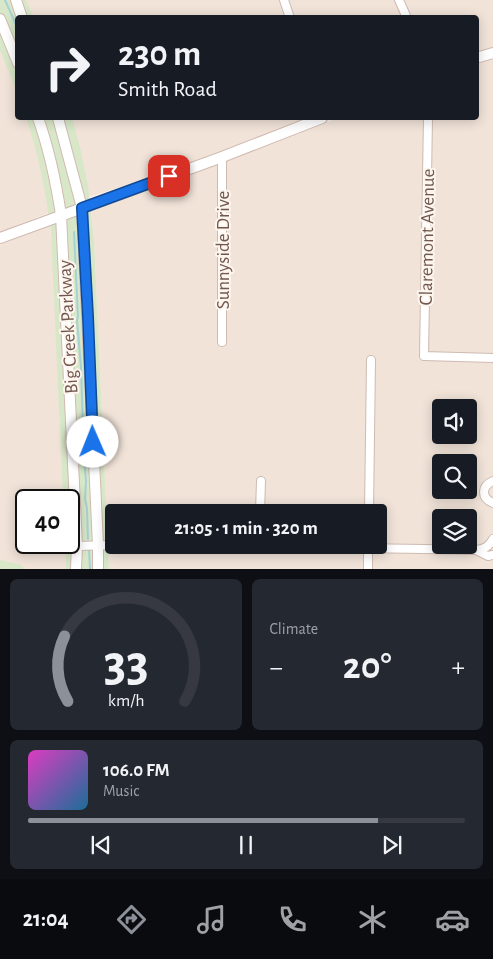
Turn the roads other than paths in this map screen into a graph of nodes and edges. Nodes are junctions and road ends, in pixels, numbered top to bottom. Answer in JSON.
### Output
{"nodes":[{"id":1,"x":16,"y":0,"type":"edge"},
{"id":2,"x":284,"y":0,"type":"edge"},
{"id":3,"x":399,"y":0,"type":"edge"},
{"id":4,"x":21,"y":15,"type":"edge"},
{"id":5,"x":289,"y":15,"type":"edge"},
{"id":6,"x":406,"y":15,"type":"edge"},
{"id":7,"x":0,"y":19,"type":"edge"},
{"id":8,"x":493,"y":52,"type":"edge"},
{"id":9,"x":15,"y":56,"type":"edge"},
{"id":10,"x":479,"y":57,"type":"edge"},
{"id":11,"x":39,"y":120,"type":"edge"},
{"id":12,"x":59,"y":120,"type":"edge"},
{"id":13,"x":317,"y":120,"type":"edge"},
{"id":14,"x":428,"y":120,"type":"edge"},
{"id":15,"x":222,"y":157,"type":"junction"},
{"id":16,"x":82,"y":208,"type":"junction"},
{"id":17,"x":61,"y":215,"type":"junction"},
{"id":18,"x":0,"y":238,"type":"edge"},
{"id":19,"x":222,"y":342,"type":"dead end"},
{"id":20,"x":493,"y":358,"type":"edge"},
{"id":21,"x":371,"y":360,"type":"dead end"},
{"id":22,"x":260,"y":481,"type":"dead end"},
{"id":23,"x":493,"y":481,"type":"edge"},
{"id":24,"x":74,"y":489,"type":"edge"},
{"id":25,"x":493,"y":503,"type":"edge"},
{"id":26,"x":260,"y":504,"type":"edge"},
{"id":27,"x":369,"y":504,"type":"edge"},
{"id":28,"x":493,"y":539,"type":"edge"},
{"id":29,"x":98,"y":545,"type":"junction"},
{"id":30,"x":105,"y":545,"type":"edge"},
{"id":31,"x":80,"y":546,"type":"edge"},
{"id":32,"x":387,"y":548,"type":"edge"},
{"id":33,"x":432,"y":550,"type":"edge"},
{"id":34,"x":477,"y":550,"type":"edge"},
{"id":35,"x":477,"y":550,"type":"edge"},
{"id":36,"x":77,"y":554,"type":"edge"},
{"id":37,"x":368,"y":554,"type":"edge"},
{"id":38,"x":493,"y":555,"type":"edge"},
{"id":39,"x":76,"y":569,"type":"edge"},
{"id":40,"x":98,"y":569,"type":"edge"},
{"id":41,"x":368,"y":569,"type":"edge"}],
"edges":[{"from":1,"to":4,"type":"street"},
{"from":2,"to":5,"type":"street"},
{"from":3,"to":6,"type":"street"},
{"from":7,"to":9,"type":"street"},
{"from":8,"to":10,"type":"street"},
{"from":11,"to":17,"type":"street","name":"Big Creek Parkway"},
{"from":12,"to":16,"type":"street","name":"Big Creek Parkway"},
{"from":13,"to":15,"type":"street"},
{"from":14,"to":20,"type":"street","name":"Claremont Avenue"},
{"from":15,"to":16,"type":"street"},
{"from":15,"to":19,"type":"street","name":"Sunnyside Drive"},
{"from":16,"to":17,"type":"street"},
{"from":16,"to":29,"type":"street","name":"Big Creek Parkway"},
{"from":17,"to":18,"type":"street"},
{"from":17,"to":24,"type":"street","name":"Big Creek Parkway"},
{"from":21,"to":27,"type":"street"},
{"from":22,"to":26,"type":"street"},
{"from":23,"to":25,"type":"street"},
{"from":28,"to":34,"type":"street"},
{"from":29,"to":30,"type":"street"},
{"from":29,"to":31,"type":"street"},
{"from":29,"to":40,"type":"street","name":"Big Creek Parkway"},
{"from":32,"to":33,"type":"street"},
{"from":35,"to":38,"type":"street"},
{"from":36,"to":39,"type":"street","name":"Big Creek Parkway"},
{"from":37,"to":41,"type":"street"}]}
